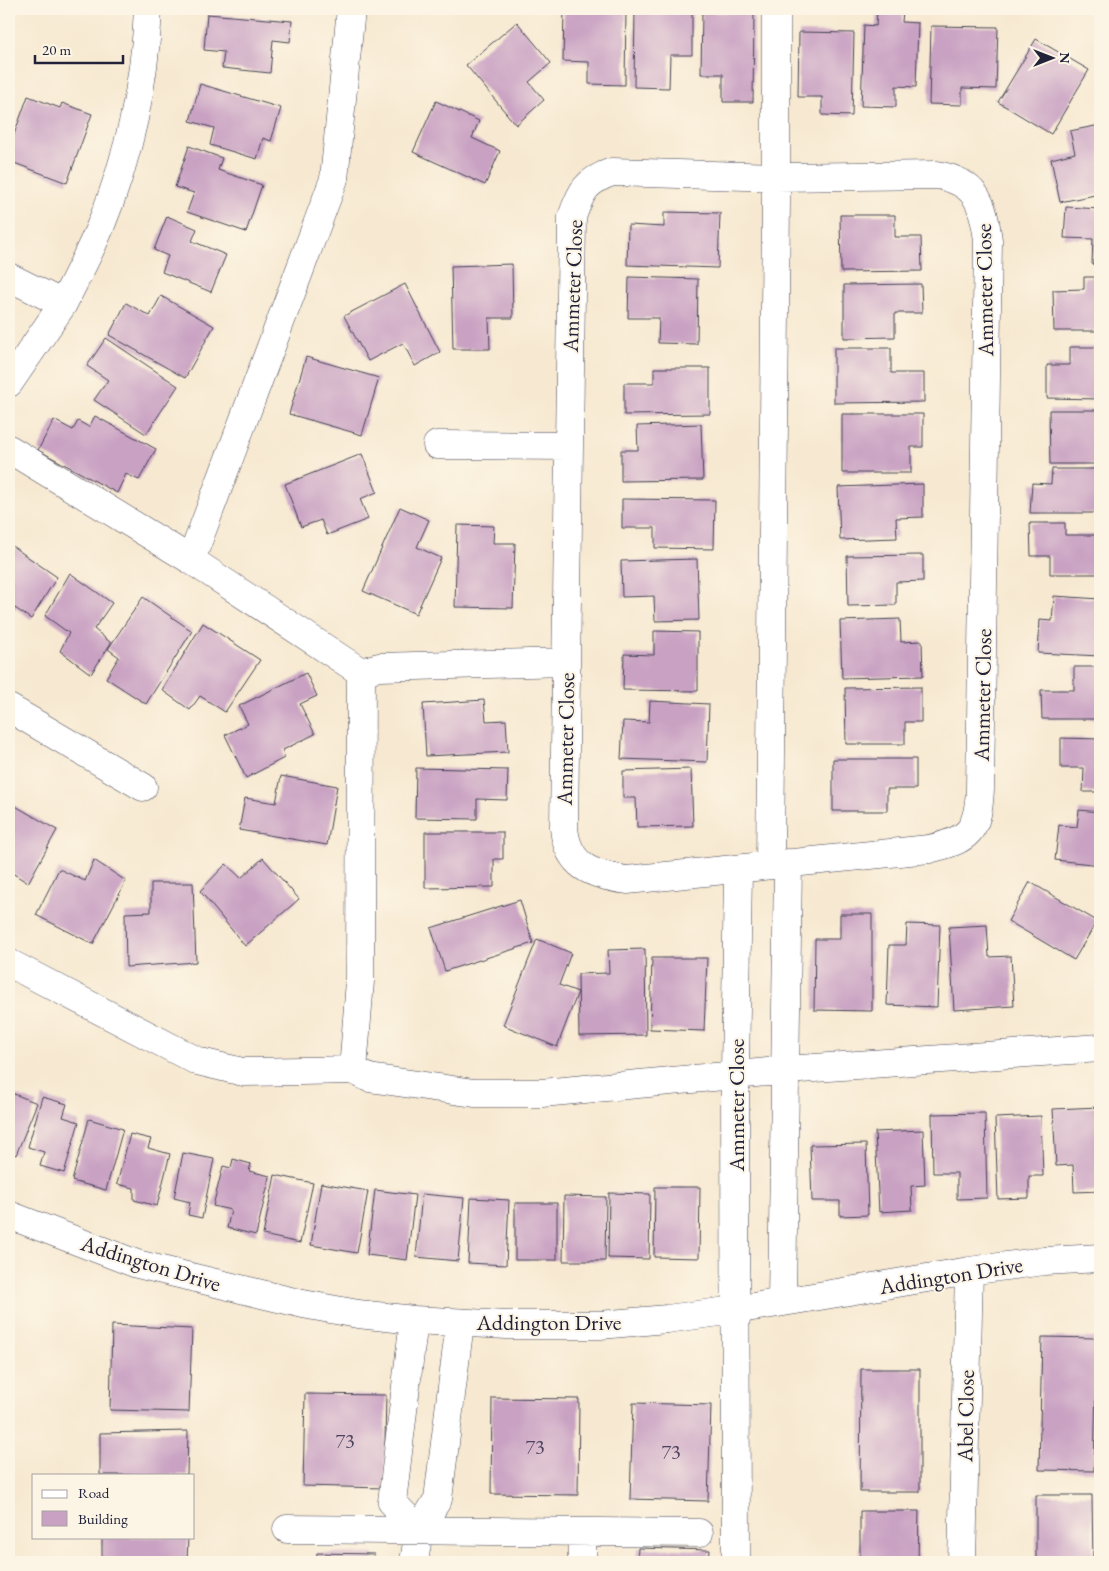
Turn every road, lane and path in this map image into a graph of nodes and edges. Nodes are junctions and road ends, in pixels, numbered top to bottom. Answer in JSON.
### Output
{"nodes":[{"id":1,"x":148,"y":9,"type":"edge"},
{"id":2,"x":351,"y":9,"type":"edge"},
{"id":3,"x":776,"y":9,"type":"edge"},
{"id":4,"x":776,"y":177,"type":"junction"},
{"id":5,"x":9,"y":277,"type":"edge"},
{"id":6,"x":63,"y":304,"type":"junction"},
{"id":7,"x":9,"y":383,"type":"edge"},
{"id":8,"x":436,"y":445,"type":"dead end"},
{"id":9,"x":568,"y":446,"type":"junction"},
{"id":10,"x":9,"y":449,"type":"edge"},
{"id":11,"x":191,"y":560,"type":"junction"},
{"id":12,"x":566,"y":662,"type":"junction"},
{"id":13,"x":361,"y":672,"type":"junction"},
{"id":14,"x":9,"y":708,"type":"edge"},
{"id":15,"x":143,"y":786,"type":"dead end"},
{"id":16,"x":779,"y":864,"type":"junction"},
{"id":17,"x":738,"y":869,"type":"junction"},
{"id":18,"x":9,"y":963,"type":"edge"},
{"id":19,"x":1100,"y":1048,"type":"edge"},
{"id":20,"x":354,"y":1070,"type":"junction"},
{"id":21,"x":785,"y":1070,"type":"junction"},
{"id":22,"x":735,"y":1075,"type":"junction"},
{"id":23,"x":9,"y":1215,"type":"edge"},
{"id":24,"x":1100,"y":1258,"type":"edge"},
{"id":25,"x":969,"y":1271,"type":"junction"},
{"id":26,"x":782,"y":1302,"type":"junction"},
{"id":27,"x":735,"y":1310,"type":"junction"},
{"id":28,"x":414,"y":1320,"type":"junction"},
{"id":29,"x":460,"y":1323,"type":"junction"},
{"id":30,"x":287,"y":1529,"type":"dead end"},
{"id":31,"x":418,"y":1530,"type":"junction"},
{"id":32,"x":582,"y":1533,"type":"junction"},
{"id":33,"x":700,"y":1533,"type":"dead end"},
{"id":34,"x":414,"y":1562,"type":"edge"},
{"id":35,"x":582,"y":1562,"type":"edge"},
{"id":36,"x":736,"y":1562,"type":"edge"},
{"id":37,"x":962,"y":1562,"type":"edge"}],
"edges":[{"from":1,"to":6,"type":"street"},
{"from":2,"to":11,"type":"street"},
{"from":3,"to":4,"type":"street"},
{"from":4,"to":9,"type":"street","name":"Ammeter Close"},
{"from":4,"to":16,"type":"street"},
{"from":4,"to":16,"type":"street","name":"Ammeter Close"},
{"from":5,"to":6,"type":"street"},
{"from":6,"to":7,"type":"street"},
{"from":8,"to":9,"type":"street"},
{"from":9,"to":12,"type":"street","name":"Ammeter Close"},
{"from":10,"to":11,"type":"street"},
{"from":11,"to":13,"type":"street"},
{"from":12,"to":13,"type":"street"},
{"from":12,"to":17,"type":"street","name":"Ammeter Close"},
{"from":13,"to":20,"type":"street"},
{"from":14,"to":15,"type":"street"},
{"from":16,"to":17,"type":"street","name":"Ammeter Close"},
{"from":16,"to":21,"type":"street"},
{"from":17,"to":22,"type":"street","name":"Ammeter Close"},
{"from":18,"to":20,"type":"street"},
{"from":19,"to":21,"type":"street"},
{"from":20,"to":22,"type":"street"},
{"from":21,"to":22,"type":"street"},
{"from":21,"to":26,"type":"street"},
{"from":22,"to":27,"type":"street","name":"Ammeter Close"},
{"from":23,"to":28,"type":"street","name":"Addington Drive"},
{"from":24,"to":25,"type":"street","name":"Addington Drive"},
{"from":25,"to":26,"type":"street","name":"Addington Drive"},
{"from":25,"to":37,"type":"street","name":"Abel Close"},
{"from":26,"to":27,"type":"street","name":"Addington Drive"},
{"from":27,"to":29,"type":"street","name":"Addington Drive"},
{"from":27,"to":36,"type":"street","name":"Ammeter Close"},
{"from":28,"to":29,"type":"street","name":"Addington Drive"},
{"from":28,"to":31,"type":"street"},
{"from":29,"to":31,"type":"street"},
{"from":30,"to":31,"type":"street"},
{"from":31,"to":32,"type":"street"},
{"from":31,"to":34,"type":"street"},
{"from":32,"to":33,"type":"street"},
{"from":32,"to":35,"type":"street"}]}
